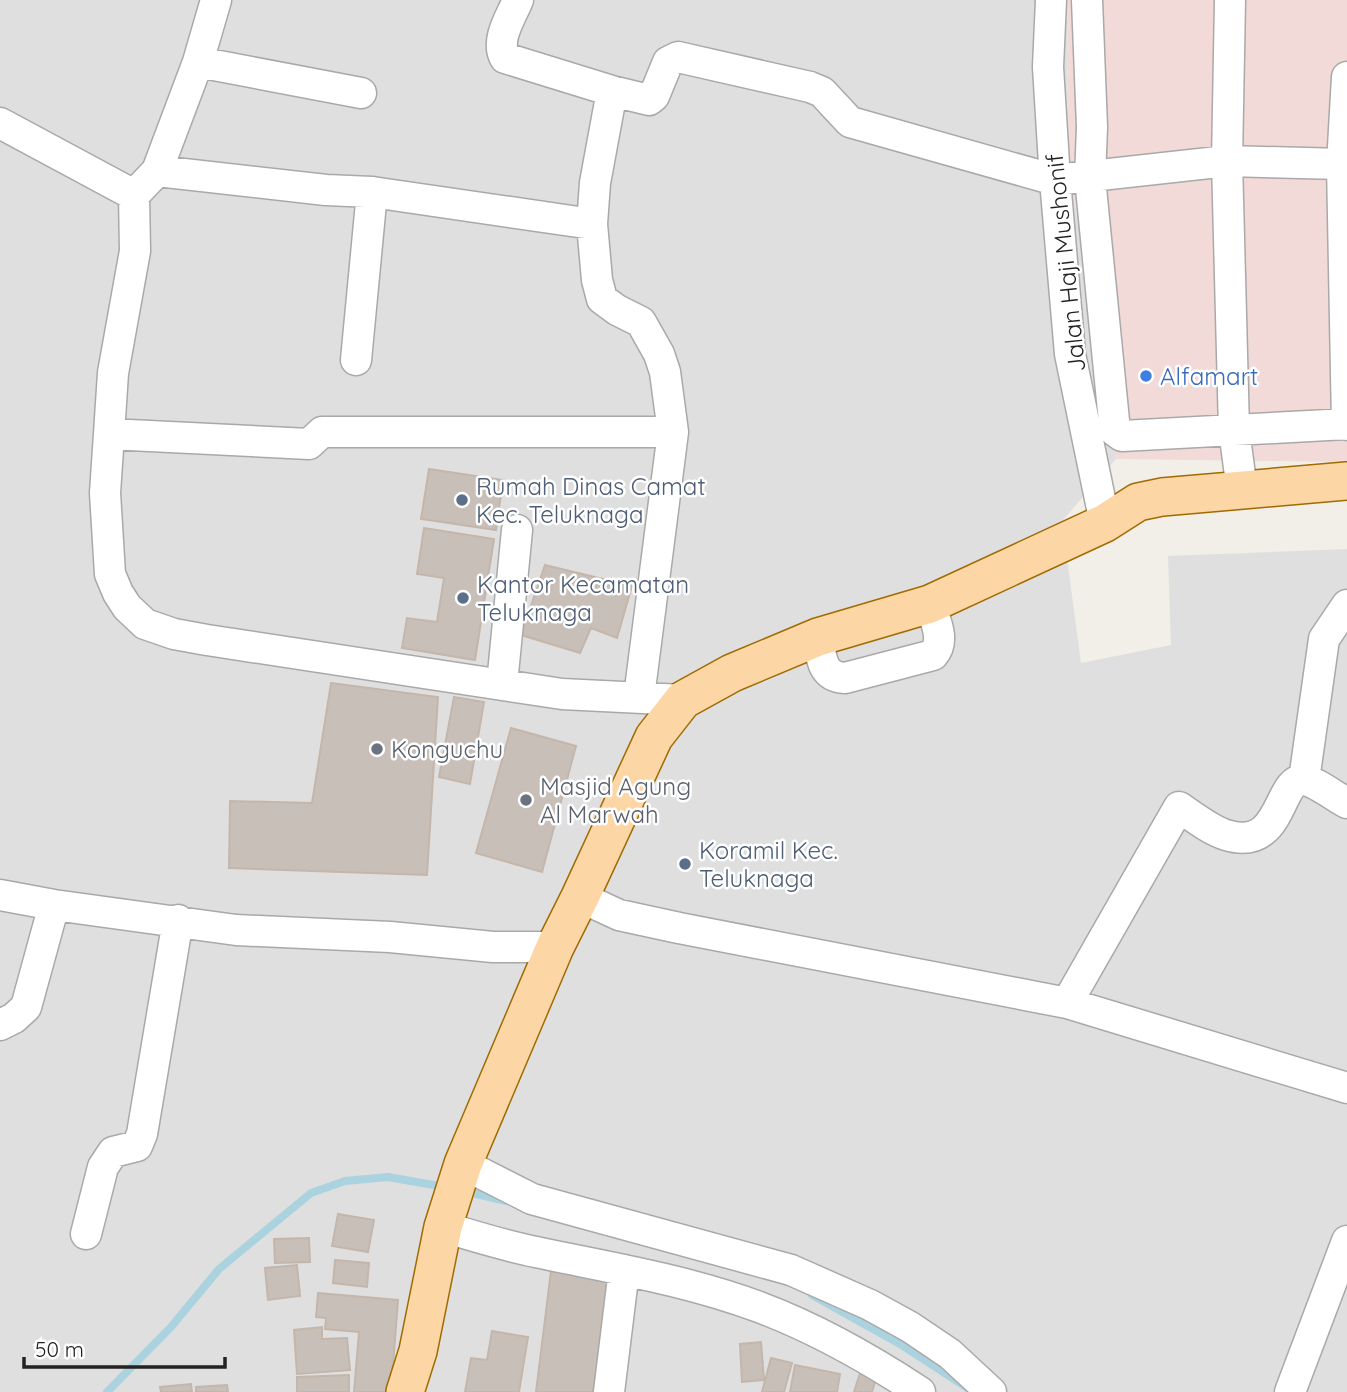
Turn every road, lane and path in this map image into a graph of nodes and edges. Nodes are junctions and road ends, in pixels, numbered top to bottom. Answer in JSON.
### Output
{"nodes":[{"id":1,"x":216,"y":0,"type":"edge"},
{"id":2,"x":518,"y":0,"type":"edge"},
{"id":3,"x":1051,"y":0,"type":"edge"},
{"id":4,"x":1087,"y":0,"type":"edge"},
{"id":5,"x":1230,"y":0,"type":"edge"},
{"id":6,"x":198,"y":62,"type":"junction"},
{"id":7,"x":1347,"y":77,"type":"edge"},
{"id":8,"x":612,"y":91,"type":"junction"},
{"id":9,"x":361,"y":93,"type":"dead end"},
{"id":10,"x":0,"y":123,"type":"edge"},
{"id":11,"x":1227,"y":161,"type":"junction"},
{"id":12,"x":1342,"y":164,"type":"junction"},
{"id":13,"x":157,"y":171,"type":"junction"},
{"id":14,"x":1090,"y":177,"type":"junction"},
{"id":15,"x":1055,"y":180,"type":"junction"},
{"id":16,"x":372,"y":192,"type":"junction"},
{"id":17,"x":134,"y":195,"type":"junction"},
{"id":18,"x":592,"y":224,"type":"junction"},
{"id":19,"x":356,"y":360,"type":"dead end"},
{"id":20,"x":1347,"y":424,"type":"edge"},
{"id":21,"x":1234,"y":430,"type":"junction"},
{"id":22,"x":673,"y":432,"type":"junction"},
{"id":23,"x":109,"y":434,"type":"junction"},
{"id":24,"x":1347,"y":481,"type":"edge"},
{"id":25,"x":1242,"y":490,"type":"junction"},
{"id":26,"x":1105,"y":523,"type":"junction"},
{"id":27,"x":517,"y":530,"type":"dead end"},
{"id":28,"x":930,"y":604,"type":"junction"},
{"id":29,"x":1347,"y":605,"type":"edge"},
{"id":30,"x":818,"y":637,"type":"junction"},
{"id":31,"x":502,"y":684,"type":"junction"},
{"id":32,"x":639,"y":698,"type":"junction"},
{"id":33,"x":683,"y":700,"type":"junction"},
{"id":34,"x":1304,"y":779,"type":"junction"},
{"id":35,"x":1347,"y":803,"type":"edge"},
{"id":36,"x":0,"y":895,"type":"edge"},
{"id":37,"x":580,"y":897,"type":"junction"},
{"id":38,"x":54,"y":905,"type":"junction"},
{"id":39,"x":178,"y":920,"type":"junction"},
{"id":40,"x":555,"y":947,"type":"junction"},
{"id":41,"x":1067,"y":1003,"type":"junction"},
{"id":42,"x":0,"y":1025,"type":"edge"},
{"id":43,"x":1347,"y":1087,"type":"edge"},
{"id":44,"x":461,"y":1170,"type":"junction"},
{"id":45,"x":446,"y":1219,"type":"junction"},
{"id":46,"x":86,"y":1234,"type":"dead end"},
{"id":47,"x":1347,"y":1241,"type":"edge"},
{"id":48,"x":624,"y":1270,"type":"junction"},
{"id":49,"x":405,"y":1392,"type":"edge"},
{"id":50,"x":609,"y":1392,"type":"edge"},
{"id":51,"x":920,"y":1392,"type":"edge"},
{"id":52,"x":991,"y":1392,"type":"edge"},
{"id":53,"x":1290,"y":1392,"type":"edge"}],
"edges":[{"from":1,"to":6,"type":"street"},
{"from":2,"to":8,"type":"street"},
{"from":3,"to":15,"type":"street","name":"Jalan Haji Mushonif"},
{"from":4,"to":14,"type":"street"},
{"from":5,"to":11,"type":"street"},
{"from":6,"to":9,"type":"street"},
{"from":6,"to":13,"type":"street"},
{"from":7,"to":12,"type":"street"},
{"from":8,"to":15,"type":"street"},
{"from":8,"to":18,"type":"street"},
{"from":10,"to":17,"type":"street"},
{"from":11,"to":12,"type":"street"},
{"from":11,"to":14,"type":"street"},
{"from":11,"to":21,"type":"street"},
{"from":12,"to":20,"type":"street"},
{"from":13,"to":16,"type":"street"},
{"from":13,"to":17,"type":"street"},
{"from":14,"to":15,"type":"street"},
{"from":14,"to":21,"type":"street"},
{"from":15,"to":26,"type":"street","name":"Jalan Haji Mushonif"},
{"from":16,"to":18,"type":"street"},
{"from":16,"to":19,"type":"street"},
{"from":17,"to":23,"type":"street"},
{"from":18,"to":22,"type":"street"},
{"from":20,"to":21,"type":"street"},
{"from":21,"to":25,"type":"street"},
{"from":22,"to":23,"type":"street"},
{"from":22,"to":32,"type":"street"},
{"from":23,"to":31,"type":"street"},
{"from":24,"to":25,"type":"main road"},
{"from":25,"to":26,"type":"main road"},
{"from":26,"to":28,"type":"main road"},
{"from":27,"to":31,"type":"street"},
{"from":28,"to":30,"type":"main road"},
{"from":28,"to":30,"type":"street"},
{"from":29,"to":34,"type":"street"},
{"from":30,"to":33,"type":"main road"},
{"from":31,"to":32,"type":"street"},
{"from":32,"to":33,"type":"street"},
{"from":33,"to":37,"type":"main road"},
{"from":34,"to":35,"type":"street"},
{"from":34,"to":41,"type":"street"},
{"from":36,"to":38,"type":"street"},
{"from":37,"to":40,"type":"main road"},
{"from":37,"to":41,"type":"street"},
{"from":38,"to":39,"type":"street"},
{"from":38,"to":42,"type":"street"},
{"from":39,"to":40,"type":"street"},
{"from":39,"to":46,"type":"street"},
{"from":40,"to":44,"type":"main road"},
{"from":41,"to":43,"type":"street"},
{"from":44,"to":45,"type":"main road"},
{"from":44,"to":52,"type":"street"},
{"from":45,"to":48,"type":"street"},
{"from":45,"to":49,"type":"main road"},
{"from":47,"to":53,"type":"street"},
{"from":48,"to":50,"type":"street"},
{"from":48,"to":51,"type":"street"}]}
